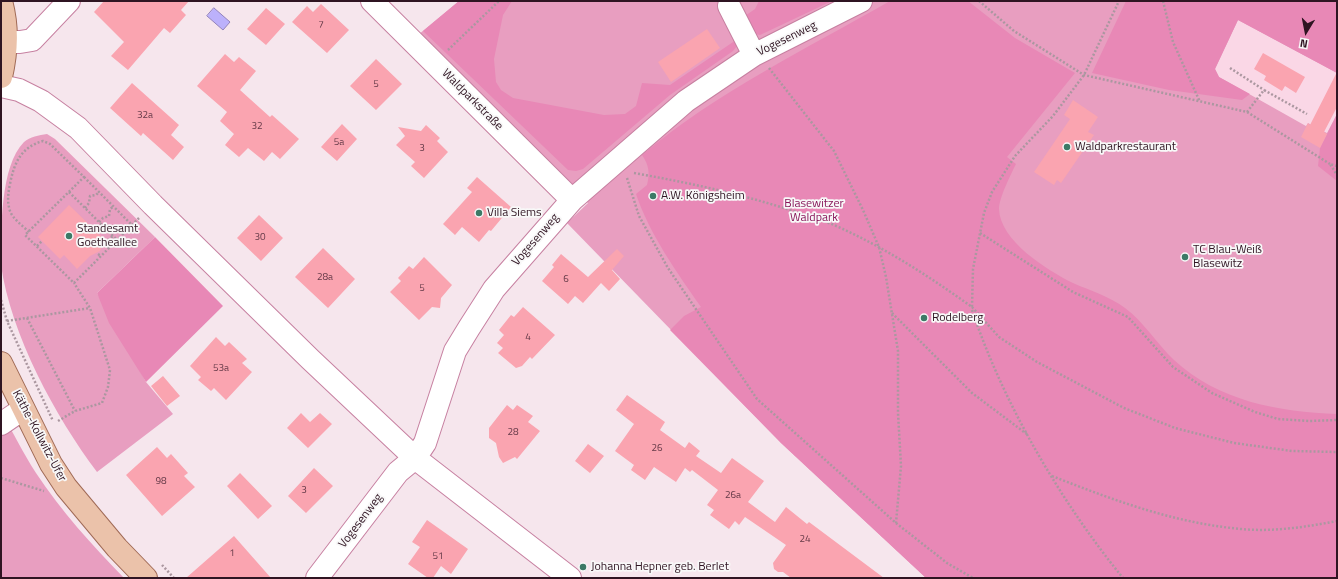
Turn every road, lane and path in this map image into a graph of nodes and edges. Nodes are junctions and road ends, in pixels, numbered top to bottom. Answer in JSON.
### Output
{"nodes":[{"id":1,"x":69,"y":1,"type":"edge"},
{"id":2,"x":372,"y":1,"type":"edge"},
{"id":3,"x":499,"y":1,"type":"edge"},
{"id":4,"x":861,"y":1,"type":"edge"},
{"id":5,"x":979,"y":1,"type":"edge"},
{"id":6,"x":1120,"y":1,"type":"edge"},
{"id":7,"x":1163,"y":1,"type":"edge"},
{"id":8,"x":729,"y":6,"type":"dead end"},
{"id":9,"x":3,"y":8,"type":"edge"},
{"id":10,"x":7,"y":42,"type":"junction"},
{"id":11,"x":756,"y":54,"type":"junction"},
{"id":12,"x":435,"y":63,"type":"junction"},
{"id":13,"x":1230,"y":68,"type":"dead end"},
{"id":14,"x":1084,"y":75,"type":"junction"},
{"id":15,"x":1,"y":78,"type":"edge"},
{"id":16,"x":1264,"y":90,"type":"junction"},
{"id":17,"x":1200,"y":102,"type":"junction"},
{"id":18,"x":1247,"y":112,"type":"junction"},
{"id":19,"x":1307,"y":114,"type":"dead end"},
{"id":20,"x":1330,"y":164,"type":"junction"},
{"id":21,"x":621,"y":166,"type":"junction"},
{"id":22,"x":1337,"y":166,"type":"edge"},
{"id":23,"x":1337,"y":175,"type":"edge"},
{"id":24,"x":84,"y":177,"type":"junction"},
{"id":25,"x":69,"y":192,"type":"junction"},
{"id":26,"x":99,"y":192,"type":"junction"},
{"id":27,"x":572,"y":200,"type":"junction"},
{"id":28,"x":114,"y":206,"type":"junction"},
{"id":29,"x":85,"y":208,"type":"junction"},
{"id":30,"x":99,"y":222,"type":"junction"},
{"id":31,"x":29,"y":232,"type":"junction"},
{"id":32,"x":980,"y":234,"type":"junction"},
{"id":33,"x":113,"y":236,"type":"junction"},
{"id":34,"x":99,"y":238,"type":"dead end"},
{"id":35,"x":117,"y":240,"type":"junction"},
{"id":36,"x":42,"y":241,"type":"dead end"},
{"id":37,"x":105,"y":243,"type":"junction"},
{"id":38,"x":37,"y":246,"type":"junction"},
{"id":39,"x":879,"y":247,"type":"junction"},
{"id":40,"x":110,"y":248,"type":"junction"},
{"id":41,"x":98,"y":254,"type":"dead end"},
{"id":42,"x":101,"y":256,"type":"junction"},
{"id":43,"x":74,"y":283,"type":"junction"},
{"id":44,"x":1,"y":300,"type":"edge"},
{"id":45,"x":972,"y":307,"type":"junction"},
{"id":46,"x":90,"y":308,"type":"junction"},
{"id":47,"x":891,"y":312,"type":"junction"},
{"id":48,"x":27,"y":318,"type":"junction"},
{"id":49,"x":7,"y":321,"type":"junction"},
{"id":50,"x":1,"y":363,"type":"edge"},
{"id":51,"x":23,"y":409,"type":"junction"},
{"id":52,"x":75,"y":411,"type":"junction"},
{"id":53,"x":1337,"y":420,"type":"edge"},
{"id":54,"x":58,"y":421,"type":"dead end"},
{"id":55,"x":54,"y":423,"type":"dead end"},
{"id":56,"x":1,"y":424,"type":"edge"},
{"id":57,"x":1030,"y":436,"type":"junction"},
{"id":58,"x":1337,"y":452,"type":"edge"},
{"id":59,"x":415,"y":458,"type":"junction"},
{"id":60,"x":1051,"y":476,"type":"junction"},
{"id":61,"x":1,"y":478,"type":"edge"},
{"id":62,"x":46,"y":492,"type":"dead end"},
{"id":63,"x":1337,"y":521,"type":"edge"},
{"id":64,"x":896,"y":523,"type":"junction"},
{"id":65,"x":152,"y":570,"type":"edge"},
{"id":66,"x":174,"y":578,"type":"edge"},
{"id":67,"x":317,"y":578,"type":"edge"},
{"id":68,"x":570,"y":578,"type":"edge"},
{"id":69,"x":973,"y":578,"type":"edge"},
{"id":70,"x":1122,"y":578,"type":"edge"}],
"edges":[{"from":1,"to":10,"type":"street"},
{"from":2,"to":12,"type":"street","name":"Waldparkstraße"},
{"from":3,"to":12,"type":"path"},
{"from":4,"to":11,"type":"street","name":"Vogesenweg"},
{"from":5,"to":14,"type":"path"},
{"from":6,"to":14,"type":"path"},
{"from":7,"to":17,"type":"path"},
{"from":8,"to":11,"type":"street"},
{"from":9,"to":10,"type":"main road"},
{"from":10,"to":15,"type":"main road"},
{"from":11,"to":21,"type":"street","name":"Vogesenweg"},
{"from":11,"to":39,"type":"path"},
{"from":12,"to":27,"type":"street","name":"Waldparkstraße"},
{"from":13,"to":16,"type":"path"},
{"from":14,"to":17,"type":"path"},
{"from":14,"to":32,"type":"path"},
{"from":15,"to":59,"type":"street"},
{"from":16,"to":18,"type":"path"},
{"from":16,"to":19,"type":"path"},
{"from":17,"to":18,"type":"path"},
{"from":18,"to":20,"type":"path"},
{"from":20,"to":22,"type":"path"},
{"from":20,"to":23,"type":"path"},
{"from":21,"to":27,"type":"street","name":"Vogesenweg"},
{"from":21,"to":39,"type":"path"},
{"from":21,"to":64,"type":"path"},
{"from":24,"to":25,"type":"path"},
{"from":24,"to":26,"type":"path"},
{"from":24,"to":31,"type":"path"},
{"from":25,"to":29,"type":"path"},
{"from":25,"to":31,"type":"path"},
{"from":26,"to":28,"type":"path"},
{"from":26,"to":29,"type":"path"},
{"from":27,"to":59,"type":"street","name":"Vogesenweg"},
{"from":28,"to":30,"type":"path"},
{"from":28,"to":35,"type":"path"},
{"from":29,"to":30,"type":"path"},
{"from":30,"to":33,"type":"path"},
{"from":31,"to":38,"type":"path"},
{"from":32,"to":45,"type":"path"},
{"from":32,"to":53,"type":"path"},
{"from":33,"to":35,"type":"path"},
{"from":33,"to":37,"type":"path"},
{"from":34,"to":37,"type":"path"},
{"from":35,"to":40,"type":"path"},
{"from":36,"to":38,"type":"path"},
{"from":37,"to":40,"type":"path"},
{"from":38,"to":43,"type":"path"},
{"from":39,"to":45,"type":"path"},
{"from":39,"to":47,"type":"path"},
{"from":40,"to":42,"type":"path"},
{"from":41,"to":42,"type":"path"},
{"from":42,"to":43,"type":"path"},
{"from":43,"to":46,"type":"path"},
{"from":44,"to":49,"type":"path"},
{"from":45,"to":57,"type":"path"},
{"from":45,"to":58,"type":"path"},
{"from":46,"to":48,"type":"path"},
{"from":46,"to":52,"type":"path"},
{"from":47,"to":57,"type":"path"},
{"from":47,"to":64,"type":"path"},
{"from":48,"to":49,"type":"path"},
{"from":48,"to":52,"type":"path"},
{"from":49,"to":55,"type":"path"},
{"from":50,"to":51,"type":"main road","name":"Käthe-Kollwitz-Ufer"},
{"from":51,"to":56,"type":"street"},
{"from":51,"to":65,"type":"main road","name":"Käthe-Kollwitz-Ufer"},
{"from":52,"to":54,"type":"path"},
{"from":57,"to":60,"type":"path"},
{"from":59,"to":67,"type":"street","name":"Vogesenweg"},
{"from":59,"to":68,"type":"street"},
{"from":60,"to":63,"type":"path"},
{"from":60,"to":70,"type":"path"},
{"from":61,"to":62,"type":"path"},
{"from":64,"to":69,"type":"path"},
{"from":65,"to":66,"type":"path"}]}
